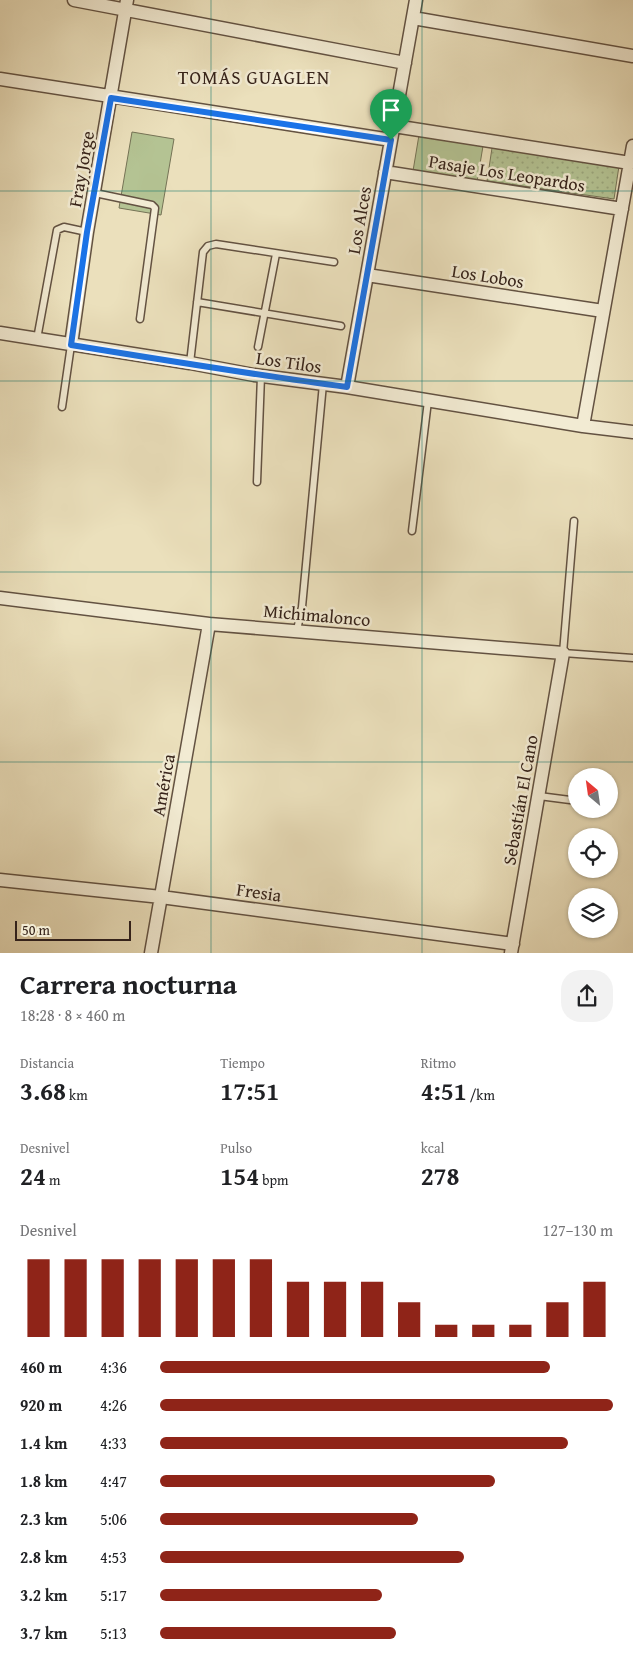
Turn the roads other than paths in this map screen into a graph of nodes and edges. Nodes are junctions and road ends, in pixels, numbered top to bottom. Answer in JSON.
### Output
{"nodes":[{"id":1,"x":74,"y":0,"type":"edge"},
{"id":2,"x":416,"y":0,"type":"edge"},
{"id":3,"x":126,"y":5,"type":"edge"},
{"id":4,"x":413,"y":18,"type":"junction"},
{"id":5,"x":633,"y":56,"type":"edge"},
{"id":6,"x":405,"y":63,"type":"junction"},
{"id":7,"x":0,"y":79,"type":"edge"},
{"id":8,"x":111,"y":98,"type":"junction"},
{"id":9,"x":394,"y":126,"type":"junction"},
{"id":10,"x":391,"y":140,"type":"junction"},
{"id":11,"x":633,"y":146,"type":"edge"},
{"id":12,"x":630,"y":163,"type":"junction"},
{"id":13,"x":386,"y":172,"type":"junction"},
{"id":14,"x":630,"y":184,"type":"edge"},
{"id":15,"x":95,"y":193,"type":"junction"},
{"id":16,"x":622,"y":209,"type":"junction"},
{"id":17,"x":87,"y":232,"type":"junction"},
{"id":18,"x":276,"y":254,"type":"junction"},
{"id":19,"x":334,"y":262,"type":"dead end"},
{"id":20,"x":367,"y":275,"type":"junction"},
{"id":21,"x":197,"y":302,"type":"junction"},
{"id":22,"x":604,"y":311,"type":"junction"},
{"id":23,"x":266,"y":312,"type":"junction"},
{"id":24,"x":140,"y":319,"type":"dead end"},
{"id":25,"x":341,"y":326,"type":"dead end"},
{"id":26,"x":0,"y":333,"type":"edge"},
{"id":27,"x":37,"y":339,"type":"junction"},
{"id":28,"x":71,"y":345,"type":"junction"},
{"id":29,"x":258,"y":347,"type":"dead end"},
{"id":30,"x":190,"y":363,"type":"junction"},
{"id":31,"x":261,"y":376,"type":"junction"},
{"id":32,"x":323,"y":384,"type":"junction"},
{"id":33,"x":347,"y":387,"type":"junction"},
{"id":34,"x":428,"y":401,"type":"junction"},
{"id":35,"x":62,"y":407,"type":"dead end"},
{"id":36,"x":583,"y":426,"type":"junction"},
{"id":37,"x":633,"y":432,"type":"edge"},
{"id":38,"x":257,"y":482,"type":"dead end"},
{"id":39,"x":574,"y":521,"type":"dead end"},
{"id":40,"x":412,"y":531,"type":"dead end"},
{"id":41,"x":0,"y":598,"type":"edge"},
{"id":42,"x":209,"y":624,"type":"junction"},
{"id":43,"x":297,"y":630,"type":"junction"},
{"id":44,"x":563,"y":653,"type":"junction"},
{"id":45,"x":633,"y":658,"type":"edge"},
{"id":46,"x":539,"y":796,"type":"junction"},
{"id":47,"x":568,"y":800,"type":"edge"},
{"id":48,"x":0,"y":880,"type":"edge"},
{"id":49,"x":161,"y":897,"type":"junction"},
{"id":50,"x":512,"y":948,"type":"edge"},
{"id":51,"x":151,"y":953,"type":"edge"}],
"edges":[{"from":1,"to":3,"type":"street"},
{"from":2,"to":4,"type":"street","name":"Los Alces"},
{"from":3,"to":6,"type":"street"},
{"from":3,"to":8,"type":"street","name":"Fray Jorge"},
{"from":4,"to":5,"type":"street"},
{"from":4,"to":6,"type":"street","name":"Los Alces"},
{"from":6,"to":9,"type":"street","name":"Los Alces"},
{"from":7,"to":8,"type":"street"},
{"from":8,"to":10,"type":"street"},
{"from":8,"to":15,"type":"street","name":"Fray Jorge"},
{"from":9,"to":10,"type":"street","name":"Los Alces"},
{"from":9,"to":12,"type":"street"},
{"from":10,"to":13,"type":"street","name":"Los Alces"},
{"from":11,"to":12,"type":"street"},
{"from":12,"to":14,"type":"street"},
{"from":13,"to":16,"type":"street","name":"Pasaje Los Leopardos"},
{"from":13,"to":20,"type":"street","name":"Los Alces"},
{"from":14,"to":16,"type":"street"},
{"from":15,"to":17,"type":"street","name":"Fray Jorge"},
{"from":15,"to":24,"type":"lane"},
{"from":16,"to":22,"type":"street"},
{"from":17,"to":27,"type":"lane"},
{"from":17,"to":28,"type":"street","name":"Fray Jorge"},
{"from":18,"to":19,"type":"lane"},
{"from":18,"to":21,"type":"lane"},
{"from":18,"to":23,"type":"lane"},
{"from":20,"to":22,"type":"street","name":"Los Lobos"},
{"from":20,"to":33,"type":"street","name":"Los Alces"},
{"from":21,"to":23,"type":"lane"},
{"from":21,"to":30,"type":"lane"},
{"from":22,"to":36,"type":"street"},
{"from":23,"to":25,"type":"lane"},
{"from":23,"to":29,"type":"lane"},
{"from":26,"to":27,"type":"street","name":"Los Tilos"},
{"from":27,"to":28,"type":"street","name":"Los Tilos"},
{"from":28,"to":30,"type":"street","name":"Los Tilos"},
{"from":28,"to":35,"type":"lane"},
{"from":30,"to":31,"type":"street","name":"Los Tilos"},
{"from":31,"to":32,"type":"street","name":"Los Tilos"},
{"from":31,"to":38,"type":"lane"},
{"from":32,"to":33,"type":"street","name":"Los Tilos"},
{"from":32,"to":43,"type":"lane"},
{"from":33,"to":34,"type":"street","name":"Los Tilos"},
{"from":34,"to":36,"type":"street","name":"Los Tilos"},
{"from":34,"to":40,"type":"lane"},
{"from":36,"to":37,"type":"street","name":"Los Tilos"},
{"from":39,"to":44,"type":"lane"},
{"from":41,"to":42,"type":"street","name":"Michimalonco"},
{"from":42,"to":43,"type":"street","name":"Michimalonco"},
{"from":42,"to":49,"type":"street","name":"América"},
{"from":43,"to":44,"type":"street","name":"Michimalonco"},
{"from":44,"to":45,"type":"lane","name":"Michimalonco"},
{"from":44,"to":46,"type":"street","name":"Sebastián El Cano"},
{"from":46,"to":47,"type":"lane"},
{"from":46,"to":50,"type":"street","name":"Sebastián El Cano"},
{"from":48,"to":49,"type":"street","name":"Fresia"},
{"from":49,"to":50,"type":"street","name":"Fresia"},
{"from":49,"to":51,"type":"street","name":"América"}]}
